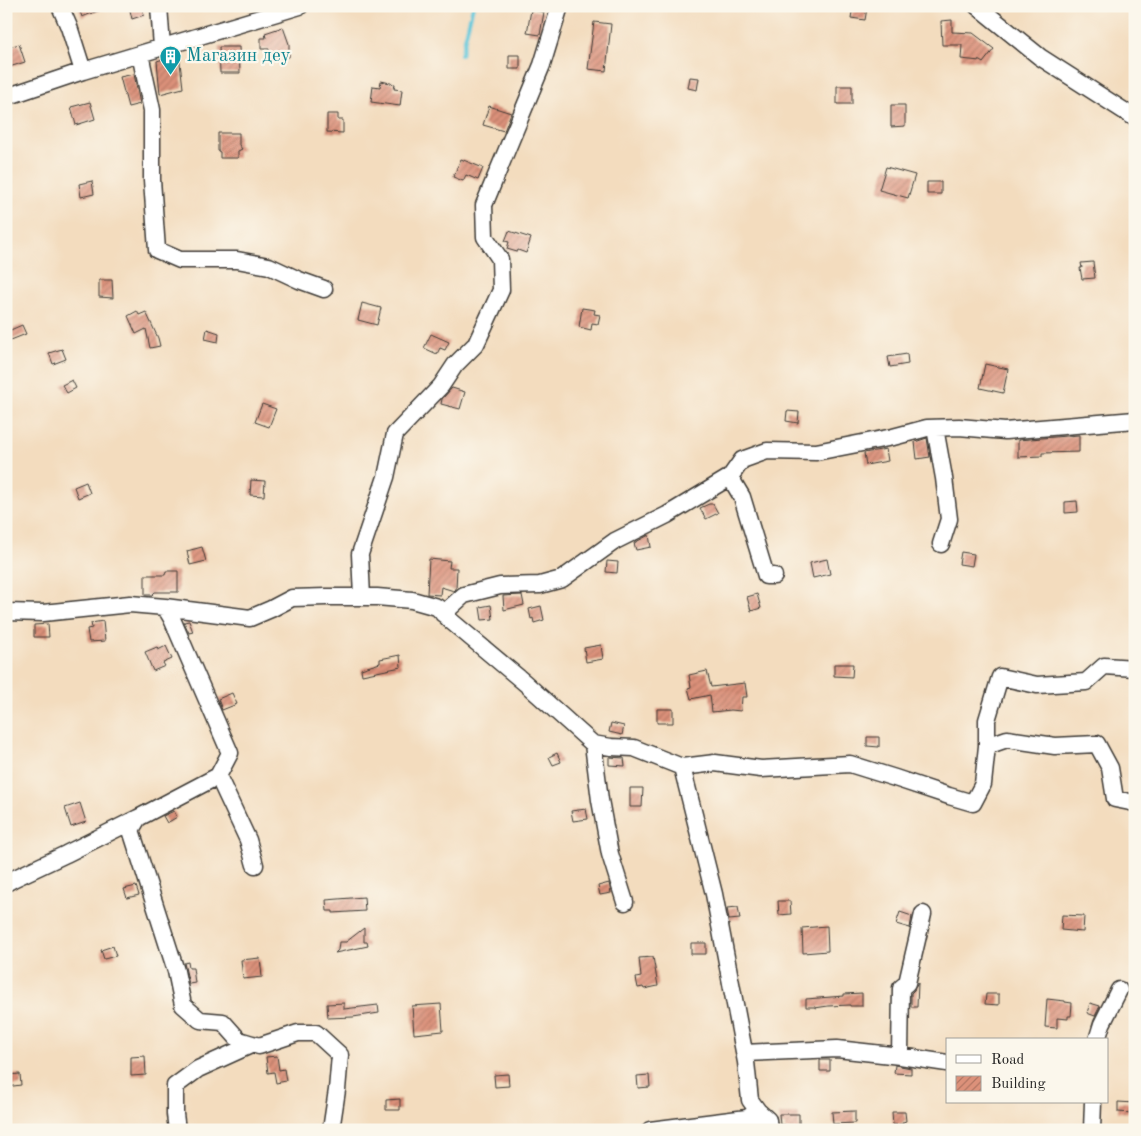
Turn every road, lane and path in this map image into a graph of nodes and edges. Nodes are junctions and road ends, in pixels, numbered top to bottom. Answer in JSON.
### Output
{"nodes":[{"id":1,"x":60,"y":6,"type":"edge"},
{"id":2,"x":159,"y":6,"type":"edge"},
{"id":3,"x":300,"y":6,"type":"edge"},
{"id":4,"x":560,"y":6,"type":"edge"},
{"id":5,"x":977,"y":6,"type":"edge"},
{"id":6,"x":162,"y":48,"type":"junction"},
{"id":7,"x":140,"y":54,"type":"junction"},
{"id":8,"x":83,"y":71,"type":"junction"},
{"id":9,"x":6,"y":97,"type":"edge"},
{"id":10,"x":1135,"y":117,"type":"edge"},
{"id":11,"x":324,"y":289,"type":"dead end"},
{"id":12,"x":1135,"y":420,"type":"edge"},
{"id":13,"x":935,"y":428,"type":"junction"},
{"id":14,"x":730,"y":477,"type":"junction"},
{"id":15,"x":940,"y":544,"type":"dead end"},
{"id":16,"x":774,"y":576,"type":"dead end"},
{"id":17,"x":362,"y":597,"type":"junction"},
{"id":18,"x":165,"y":607,"type":"junction"},
{"id":19,"x":6,"y":612,"type":"edge"},
{"id":20,"x":444,"y":614,"type":"junction"},
{"id":21,"x":1135,"y":668,"type":"edge"},
{"id":22,"x":593,"y":744,"type":"junction"},
{"id":23,"x":987,"y":746,"type":"junction"},
{"id":24,"x":682,"y":767,"type":"junction"},
{"id":25,"x":218,"y":776,"type":"junction"},
{"id":26,"x":1135,"y":802,"type":"edge"},
{"id":27,"x":138,"y":818,"type":"junction"},
{"id":28,"x":255,"y":865,"type":"dead end"},
{"id":29,"x":6,"y":883,"type":"edge"},
{"id":30,"x":625,"y":902,"type":"dead end"},
{"id":31,"x":923,"y":914,"type":"dead end"},
{"id":32,"x":1119,"y":990,"type":"dead end"},
{"id":33,"x":1098,"y":1038,"type":"edge"},
{"id":34,"x":253,"y":1044,"type":"junction"},
{"id":35,"x":744,"y":1053,"type":"junction"},
{"id":36,"x":900,"y":1056,"type":"junction"},
{"id":37,"x":946,"y":1063,"type":"edge"},
{"id":38,"x":1092,"y":1104,"type":"edge"},
{"id":39,"x":758,"y":1111,"type":"junction"},
{"id":40,"x":177,"y":1130,"type":"edge"},
{"id":41,"x":331,"y":1130,"type":"edge"},
{"id":42,"x":650,"y":1130,"type":"edge"},
{"id":43,"x":769,"y":1130,"type":"edge"},
{"id":44,"x":1092,"y":1130,"type":"edge"}],
"edges":[{"from":1,"to":8,"type":"street"},
{"from":2,"to":6,"type":"street"},
{"from":3,"to":6,"type":"street"},
{"from":4,"to":17,"type":"street"},
{"from":5,"to":10,"type":"street"},
{"from":6,"to":7,"type":"street"},
{"from":7,"to":8,"type":"street"},
{"from":7,"to":11,"type":"street"},
{"from":8,"to":9,"type":"street"},
{"from":12,"to":13,"type":"street"},
{"from":13,"to":14,"type":"street"},
{"from":13,"to":15,"type":"street"},
{"from":14,"to":16,"type":"street"},
{"from":14,"to":20,"type":"street"},
{"from":17,"to":18,"type":"street"},
{"from":17,"to":20,"type":"street"},
{"from":18,"to":19,"type":"street"},
{"from":18,"to":25,"type":"street"},
{"from":20,"to":22,"type":"street"},
{"from":21,"to":23,"type":"street"},
{"from":22,"to":24,"type":"street"},
{"from":22,"to":30,"type":"street"},
{"from":23,"to":24,"type":"street"},
{"from":23,"to":26,"type":"street"},
{"from":24,"to":35,"type":"street"},
{"from":25,"to":27,"type":"street"},
{"from":25,"to":28,"type":"street"},
{"from":27,"to":29,"type":"street"},
{"from":27,"to":34,"type":"street"},
{"from":31,"to":36,"type":"street"},
{"from":32,"to":33,"type":"street"},
{"from":34,"to":40,"type":"street"},
{"from":34,"to":41,"type":"street"},
{"from":35,"to":36,"type":"street"},
{"from":35,"to":39,"type":"street"},
{"from":36,"to":37,"type":"street"},
{"from":38,"to":44,"type":"street"},
{"from":39,"to":42,"type":"street"},
{"from":39,"to":43,"type":"street"}]}
